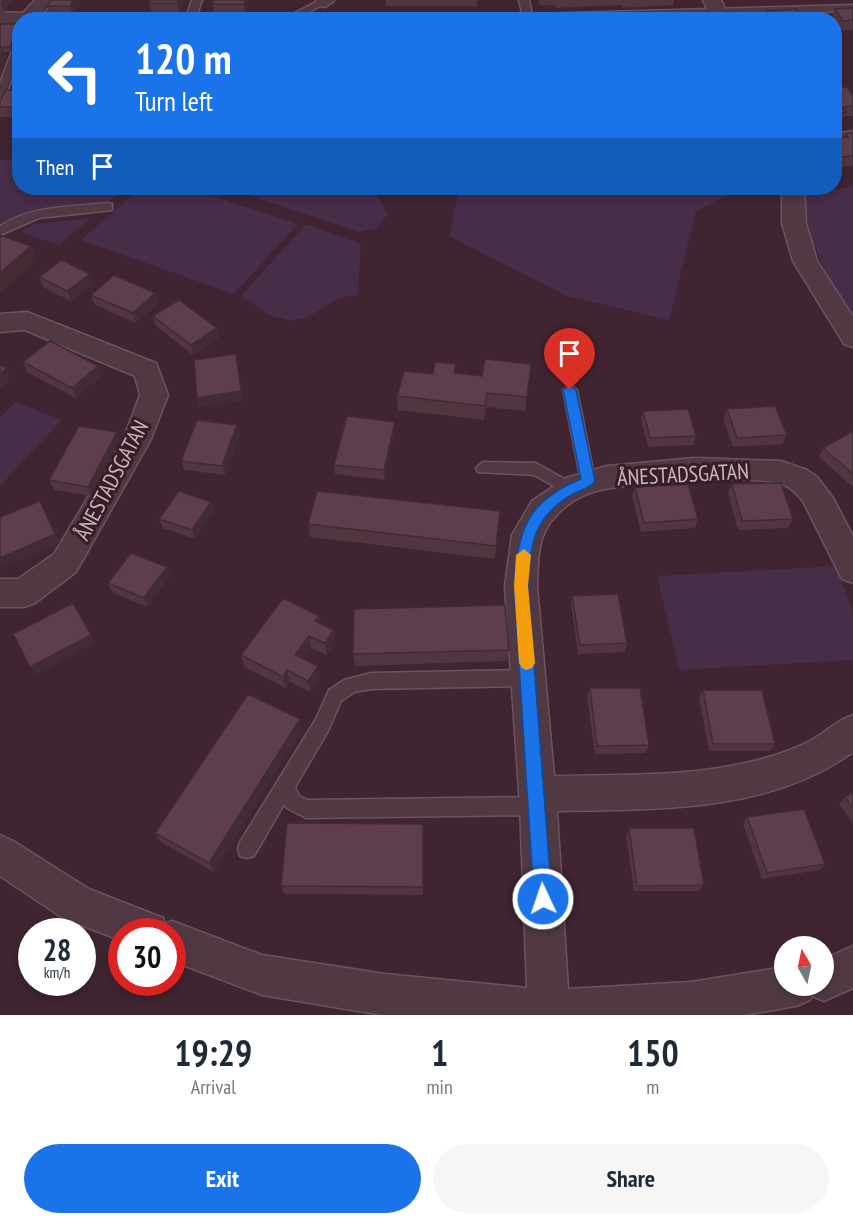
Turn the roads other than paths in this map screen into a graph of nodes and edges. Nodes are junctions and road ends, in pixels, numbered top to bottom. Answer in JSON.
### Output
{"nodes":[{"id":1,"x":45,"y":0,"type":"edge"},
{"id":2,"x":325,"y":0,"type":"edge"},
{"id":3,"x":814,"y":4,"type":"edge"},
{"id":4,"x":853,"y":8,"type":"edge"},
{"id":5,"x":717,"y":11,"type":"edge"},
{"id":6,"x":34,"y":12,"type":"edge"},
{"id":7,"x":301,"y":12,"type":"edge"},
{"id":8,"x":686,"y":12,"type":"edge"},
{"id":9,"x":12,"y":68,"type":"edge"},
{"id":10,"x":4,"y":94,"type":"edge"},
{"id":11,"x":793,"y":195,"type":"edge"},
{"id":12,"x":108,"y":207,"type":"dead end"},
{"id":13,"x":0,"y":231,"type":"edge"},
{"id":14,"x":0,"y":323,"type":"edge"},
{"id":15,"x":853,"y":338,"type":"edge"},
{"id":16,"x":570,"y":390,"type":"dead end"},
{"id":17,"x":483,"y":468,"type":"dead end"},
{"id":18,"x":579,"y":485,"type":"junction"},
{"id":19,"x":853,"y":570,"type":"edge"},
{"id":20,"x":0,"y":593,"type":"edge"},
{"id":21,"x":528,"y":678,"type":"junction"},
{"id":22,"x":853,"y":731,"type":"edge"},
{"id":23,"x":285,"y":786,"type":"junction"},
{"id":24,"x":537,"y":800,"type":"junction"},
{"id":25,"x":247,"y":849,"type":"dead end"},
{"id":26,"x":0,"y":854,"type":"edge"},
{"id":27,"x":113,"y":918,"type":"edge"},
{"id":28,"x":186,"y":946,"type":"edge"},
{"id":29,"x":853,"y":966,"type":"edge"},
{"id":30,"x":834,"y":976,"type":"edge"},
{"id":31,"x":774,"y":990,"type":"edge"},
{"id":32,"x":549,"y":1011,"type":"junction"}],
"edges":[{"from":1,"to":6,"type":"street"},
{"from":2,"to":7,"type":"lane"},
{"from":3,"to":4,"type":"lane"},
{"from":3,"to":5,"type":"lane"},
{"from":5,"to":8,"type":"lane"},
{"from":9,"to":10,"type":"lane"},
{"from":11,"to":15,"type":"street"},
{"from":12,"to":13,"type":"lane"},
{"from":14,"to":20,"type":"street","name":"ÅNESTADSGATAN"},
{"from":16,"to":18,"type":"lane"},
{"from":17,"to":18,"type":"lane"},
{"from":18,"to":19,"type":"street","name":"ÅNESTADSGATAN"},
{"from":18,"to":21,"type":"street","name":"ÅNESTADSGATAN"},
{"from":21,"to":23,"type":"lane"},
{"from":21,"to":24,"type":"street","name":"ÅNESTADSGATAN"},
{"from":22,"to":24,"type":"street"},
{"from":23,"to":24,"type":"lane"},
{"from":23,"to":25,"type":"lane"},
{"from":24,"to":32,"type":"street","name":"ÅNESTADSGATAN"},
{"from":26,"to":27,"type":"street"},
{"from":28,"to":32,"type":"street"},
{"from":29,"to":30,"type":"street"},
{"from":31,"to":32,"type":"street"}]}
